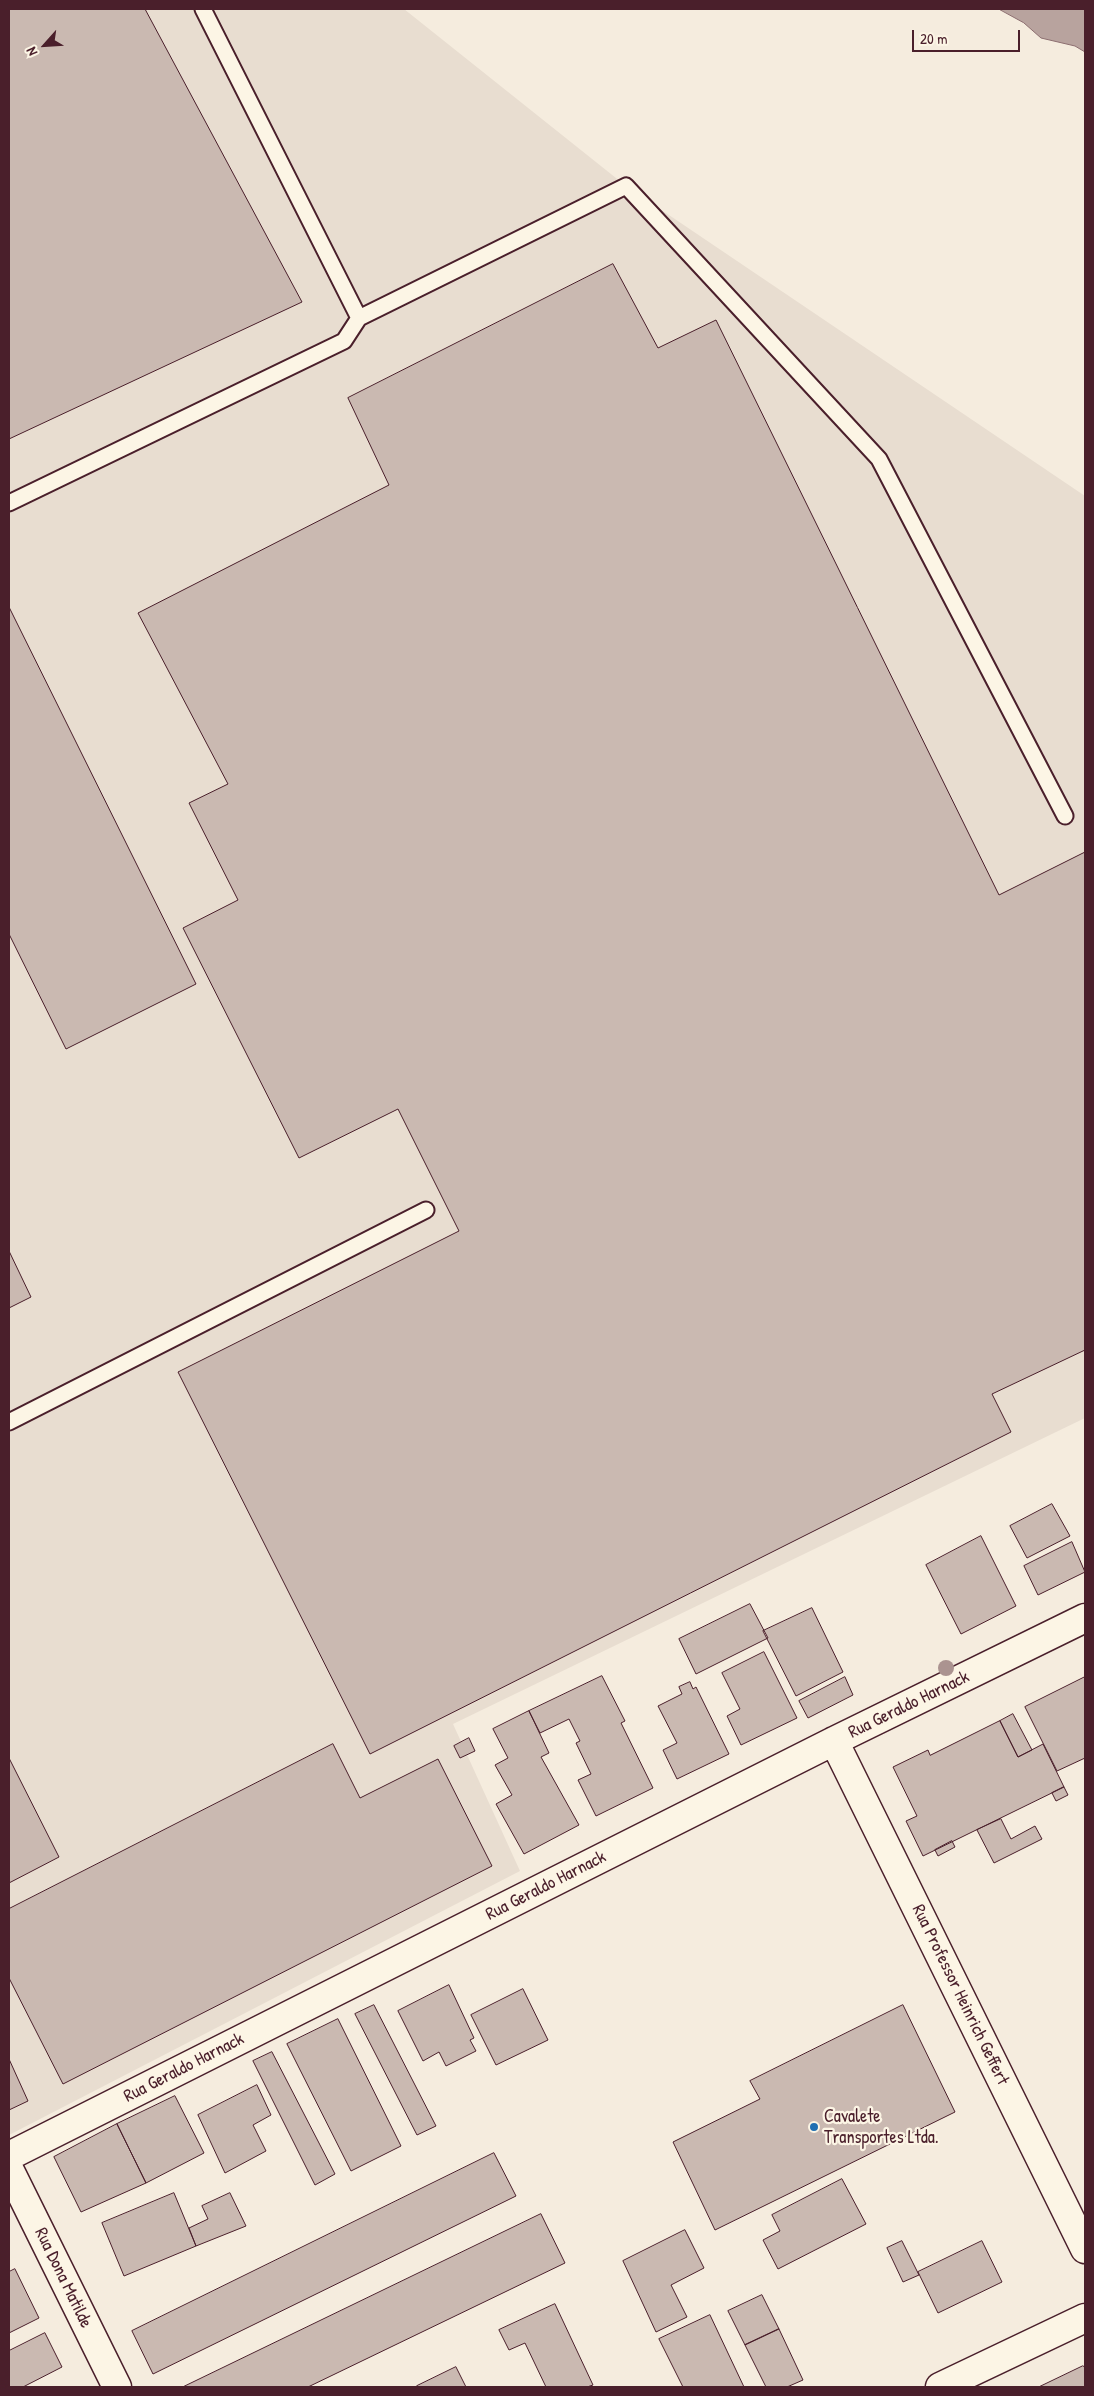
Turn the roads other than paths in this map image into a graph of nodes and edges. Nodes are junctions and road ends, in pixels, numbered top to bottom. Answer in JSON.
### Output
{"nodes":[{"id":1,"x":203,"y":9,"type":"edge"},
{"id":2,"x":359,"y":318,"type":"junction"},
{"id":3,"x":9,"y":503,"type":"edge"},
{"id":4,"x":1065,"y":816,"type":"dead end"},
{"id":5,"x":426,"y":1210,"type":"dead end"},
{"id":6,"x":9,"y":1422,"type":"edge"},
{"id":7,"x":1085,"y":1618,"type":"edge"},
{"id":8,"x":834,"y":1741,"type":"junction"},
{"id":9,"x":9,"y":2156,"type":"edge"},
{"id":10,"x":9,"y":2170,"type":"edge"},
{"id":11,"x":1085,"y":2249,"type":"edge"},
{"id":12,"x":1085,"y":2318,"type":"edge"},
{"id":13,"x":117,"y":2387,"type":"edge"},
{"id":14,"x":940,"y":2387,"type":"edge"}],
"edges":[{"from":1,"to":2,"type":"lane"},
{"from":2,"to":3,"type":"lane"},
{"from":2,"to":4,"type":"lane"},
{"from":5,"to":6,"type":"lane"},
{"from":7,"to":8,"type":"street","name":"Rua Geraldo Harnack"},
{"from":8,"to":9,"type":"street","name":"Rua Geraldo Harnack"},
{"from":8,"to":11,"type":"street","name":"Rua Professor Heinrich Geffert"},
{"from":10,"to":13,"type":"street","name":"Rua Dona Matilde"},
{"from":12,"to":14,"type":"street"}]}
